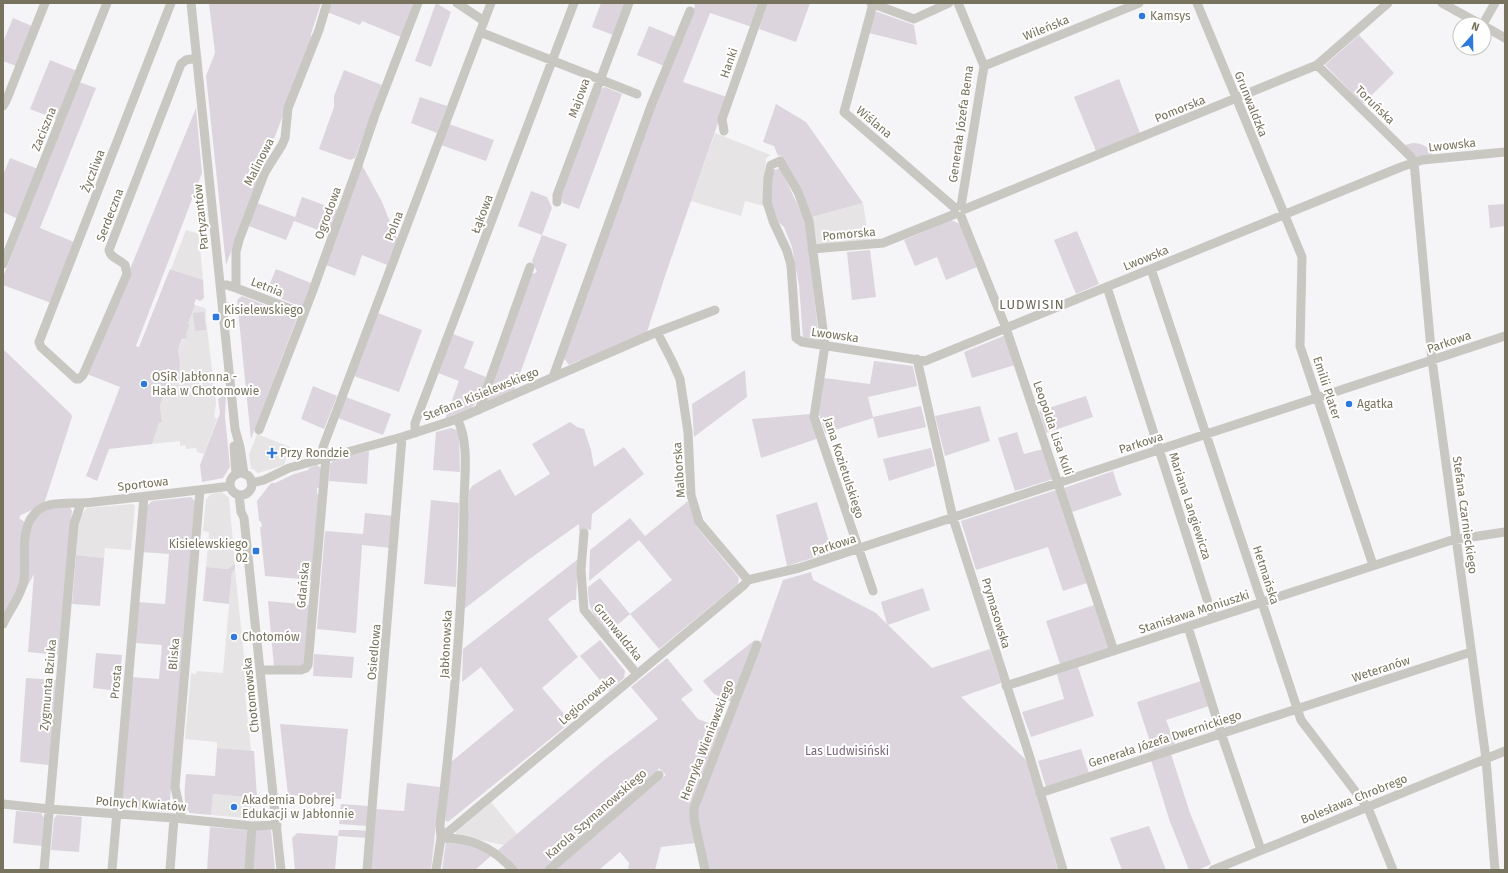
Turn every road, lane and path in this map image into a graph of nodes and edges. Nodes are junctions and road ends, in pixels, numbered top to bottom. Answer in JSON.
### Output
{"nodes":[{"id":1,"x":45,"y":3,"type":"edge"},
{"id":2,"x":107,"y":3,"type":"edge"},
{"id":3,"x":171,"y":3,"type":"edge"},
{"id":4,"x":191,"y":3,"type":"edge"},
{"id":5,"x":326,"y":3,"type":"edge"},
{"id":6,"x":418,"y":3,"type":"edge"},
{"id":7,"x":457,"y":3,"type":"edge"},
{"id":8,"x":491,"y":3,"type":"edge"},
{"id":9,"x":574,"y":3,"type":"edge"},
{"id":10,"x":629,"y":3,"type":"edge"},
{"id":11,"x":763,"y":3,"type":"edge"},
{"id":12,"x":872,"y":3,"type":"edge"},
{"id":13,"x":948,"y":3,"type":"edge"},
{"id":14,"x":958,"y":3,"type":"edge"},
{"id":15,"x":1139,"y":3,"type":"edge"},
{"id":16,"x":1197,"y":3,"type":"edge"},
{"id":17,"x":1388,"y":3,"type":"edge"},
{"id":18,"x":1442,"y":3,"type":"edge"},
{"id":19,"x":1495,"y":3,"type":"edge"},
{"id":20,"x":690,"y":11,"type":"dead end"},
{"id":21,"x":1466,"y":16,"type":"edge"},
{"id":22,"x":1488,"y":16,"type":"edge"},
{"id":23,"x":484,"y":21,"type":"junction"},
{"id":24,"x":1492,"y":30,"type":"edge"},
{"id":25,"x":480,"y":32,"type":"junction"},
{"id":26,"x":1505,"y":38,"type":"edge"},
{"id":27,"x":197,"y":58,"type":"junction"},
{"id":28,"x":552,"y":61,"type":"junction"},
{"id":29,"x":1317,"y":65,"type":"junction"},
{"id":30,"x":984,"y":66,"type":"junction"},
{"id":31,"x":599,"y":80,"type":"junction"},
{"id":32,"x":637,"y":94,"type":"dead end"},
{"id":33,"x":1236,"y":99,"type":"junction"},
{"id":34,"x":3,"y":106,"type":"edge"},
{"id":35,"x":724,"y":131,"type":"dead end"},
{"id":36,"x":1505,"y":152,"type":"edge"},
{"id":37,"x":1414,"y":162,"type":"junction"},
{"id":38,"x":557,"y":202,"type":"dead end"},
{"id":39,"x":959,"y":211,"type":"junction"},
{"id":40,"x":1284,"y":214,"type":"junction"},
{"id":41,"x":812,"y":249,"type":"junction"},
{"id":42,"x":3,"y":264,"type":"edge"},
{"id":43,"x":530,"y":267,"type":"dead end"},
{"id":44,"x":1151,"y":269,"type":"junction"},
{"id":45,"x":220,"y":285,"type":"junction"},
{"id":46,"x":1107,"y":287,"type":"junction"},
{"id":47,"x":236,"y":288,"type":"junction"},
{"id":48,"x":714,"y":310,"type":"dead end"},
{"id":49,"x":304,"y":314,"type":"junction"},
{"id":50,"x":1006,"y":328,"type":"junction"},
{"id":51,"x":657,"y":332,"type":"junction"},
{"id":52,"x":1505,"y":336,"type":"edge"},
{"id":53,"x":796,"y":337,"type":"joint"},
{"id":54,"x":825,"y":345,"type":"junction"},
{"id":55,"x":41,"y":348,"type":"joint"},
{"id":56,"x":917,"y":359,"type":"junction"},
{"id":57,"x":1432,"y":360,"type":"junction"},
{"id":58,"x":553,"y":377,"type":"junction"},
{"id":59,"x":1317,"y":398,"type":"junction"},
{"id":60,"x":479,"y":410,"type":"junction"},
{"id":61,"x":457,"y":419,"type":"junction"},
{"id":62,"x":259,"y":430,"type":"dead end"},
{"id":63,"x":415,"y":433,"type":"junction"},
{"id":64,"x":1206,"y":434,"type":"junction"},
{"id":65,"x":402,"y":437,"type":"junction"},
{"id":66,"x":1159,"y":450,"type":"junction"},
{"id":67,"x":324,"y":458,"type":"junction"},
{"id":68,"x":240,"y":474,"type":"junction"},
{"id":69,"x":252,"y":482,"type":"junction"},
{"id":70,"x":1059,"y":483,"type":"junction"},
{"id":71,"x":230,"y":486,"type":"junction"},
{"id":72,"x":200,"y":490,"type":"junction"},
{"id":73,"x":242,"y":494,"type":"junction"},
{"id":74,"x":144,"y":497,"type":"junction"},
{"id":75,"x":81,"y":503,"type":"junction"},
{"id":76,"x":953,"y":518,"type":"junction"},
{"id":77,"x":1505,"y":532,"type":"edge"},
{"id":78,"x":584,"y":533,"type":"dead end"},
{"id":79,"x":1456,"y":539,"type":"junction"},
{"id":80,"x":859,"y":549,"type":"junction"},
{"id":81,"x":1373,"y":565,"type":"junction"},
{"id":82,"x":748,"y":580,"type":"junction"},
{"id":83,"x":873,"y":591,"type":"dead end"},
{"id":84,"x":1262,"y":602,"type":"junction"},
{"id":85,"x":1213,"y":618,"type":"junction"},
{"id":86,"x":3,"y":624,"type":"edge"},
{"id":87,"x":1188,"y":627,"type":"junction"},
{"id":88,"x":757,"y":645,"type":"dead end"},
{"id":89,"x":1114,"y":651,"type":"junction"},
{"id":90,"x":1471,"y":652,"type":"junction"},
{"id":91,"x":260,"y":670,"type":"junction"},
{"id":92,"x":637,"y":674,"type":"junction"},
{"id":93,"x":1006,"y":686,"type":"junction"},
{"id":94,"x":1297,"y":708,"type":"junction"},
{"id":95,"x":1221,"y":733,"type":"junction"},
{"id":96,"x":1505,"y":751,"type":"edge"},
{"id":97,"x":1486,"y":759,"type":"junction"},
{"id":98,"x":658,"y":775,"type":"dead end"},
{"id":99,"x":1040,"y":793,"type":"junction"},
{"id":100,"x":3,"y":804,"type":"edge"},
{"id":101,"x":1368,"y":808,"type":"junction"},
{"id":102,"x":49,"y":809,"type":"junction"},
{"id":103,"x":116,"y":814,"type":"junction"},
{"id":104,"x":178,"y":818,"type":"junction"},
{"id":105,"x":277,"y":825,"type":"junction"},
{"id":106,"x":252,"y":826,"type":"junction"},
{"id":107,"x":441,"y":838,"type":"junction"},
{"id":108,"x":1261,"y":850,"type":"junction"},
{"id":109,"x":44,"y":870,"type":"edge"},
{"id":110,"x":112,"y":870,"type":"edge"},
{"id":111,"x":170,"y":870,"type":"edge"},
{"id":112,"x":249,"y":870,"type":"edge"},
{"id":113,"x":281,"y":870,"type":"edge"},
{"id":114,"x":367,"y":870,"type":"edge"},
{"id":115,"x":436,"y":870,"type":"edge"},
{"id":116,"x":512,"y":870,"type":"edge"},
{"id":117,"x":549,"y":870,"type":"edge"},
{"id":118,"x":705,"y":870,"type":"edge"},
{"id":119,"x":1063,"y":870,"type":"edge"},
{"id":120,"x":1213,"y":870,"type":"edge"},
{"id":121,"x":1393,"y":870,"type":"edge"},
{"id":122,"x":1495,"y":870,"type":"edge"}],
"edges":[{"from":1,"to":34,"type":"street"},
{"from":2,"to":42,"type":"street","name":"Zaciszna"},
{"from":3,"to":55,"type":"street","name":"Życzliwa"},
{"from":4,"to":27,"type":"street","name":"Partyzantów"},
{"from":5,"to":47,"type":"street","name":"Malinowa"},
{"from":6,"to":49,"type":"street","name":"Ogrodowa"},
{"from":7,"to":23,"type":"street"},
{"from":8,"to":23,"type":"street","name":"Polna"},
{"from":9,"to":28,"type":"street","name":"Łąkowa"},
{"from":10,"to":31,"type":"street","name":"Majowa"},
{"from":11,"to":35,"type":"street","name":"Hanki"},
{"from":12,"to":13,"type":"street","name":"Wiślana"},
{"from":12,"to":39,"type":"street","name":"Wiślana"},
{"from":14,"to":30,"type":"street","name":"Generała Józefa Bema"},
{"from":15,"to":30,"type":"street","name":"Wileńska"},
{"from":16,"to":33,"type":"street","name":"Grunwaldzka"},
{"from":17,"to":29,"type":"street","name":"Pomorska"},
{"from":18,"to":21,"type":"street"},
{"from":19,"to":22,"type":"street"},
{"from":20,"to":58,"type":"street"},
{"from":23,"to":25,"type":"street","name":"Polna"},
{"from":24,"to":26,"type":"street"},
{"from":25,"to":28,"type":"street"},
{"from":25,"to":67,"type":"street","name":"Polna"},
{"from":27,"to":45,"type":"street","name":"Partyzantów"},
{"from":27,"to":55,"type":"street","name":"Serdeczna"},
{"from":28,"to":31,"type":"street"},
{"from":28,"to":63,"type":"street","name":"Łąkowa"},
{"from":29,"to":33,"type":"street","name":"Pomorska"},
{"from":29,"to":37,"type":"street","name":"Toruńska"},
{"from":30,"to":39,"type":"street","name":"Generała Józefa Bema"},
{"from":31,"to":32,"type":"street"},
{"from":31,"to":38,"type":"street","name":"Majowa"},
{"from":33,"to":39,"type":"street","name":"Pomorska"},
{"from":33,"to":40,"type":"street","name":"Grunwaldzka"},
{"from":36,"to":37,"type":"street","name":"Lwowska"},
{"from":37,"to":40,"type":"street","name":"Lwowska"},
{"from":37,"to":57,"type":"street","name":"Stefana Czarnieckiego"},
{"from":39,"to":41,"type":"street","name":"Pomorska"},
{"from":39,"to":50,"type":"street","name":"Leopolda Lisa Kuli"},
{"from":40,"to":44,"type":"street","name":"Lwowska"},
{"from":40,"to":59,"type":"street","name":"Emilii Plater"},
{"from":41,"to":53,"type":"street","name":"Jana Kozietulskiego"},
{"from":41,"to":54,"type":"street","name":"Jana Kozietulskiego"},
{"from":43,"to":60,"type":"street"},
{"from":44,"to":46,"type":"street","name":"Lwowska"},
{"from":44,"to":64,"type":"street","name":"Hetmańska"},
{"from":45,"to":47,"type":"street","name":"Letnia"},
{"from":45,"to":68,"type":"street","name":"Partyzantów"},
{"from":46,"to":50,"type":"street","name":"Lwowska"},
{"from":46,"to":66,"type":"street","name":"Mariana Langiewicza"},
{"from":47,"to":49,"type":"street","name":"Letnia"},
{"from":48,"to":51,"type":"street","name":"Stefana Kisielewskiego"},
{"from":49,"to":62,"type":"street","name":"Ogrodowa"},
{"from":50,"to":56,"type":"street","name":"Lwowska"},
{"from":50,"to":70,"type":"street","name":"Leopolda Lisa Kuli"},
{"from":51,"to":58,"type":"street","name":"Stefana Kisielewskiego"},
{"from":51,"to":82,"type":"street","name":"Malborska"},
{"from":52,"to":57,"type":"street","name":"Parkowa"},
{"from":53,"to":54,"type":"street","name":"Lwowska"},
{"from":54,"to":56,"type":"street","name":"Lwowska"},
{"from":54,"to":80,"type":"street","name":"Jana Kozietulskiego"},
{"from":56,"to":76,"type":"street","name":"Prymasowska"},
{"from":57,"to":59,"type":"street","name":"Parkowa"},
{"from":57,"to":79,"type":"street","name":"Stefana Czarnieckiego"},
{"from":58,"to":60,"type":"street","name":"Stefana Kisielewskiego"},
{"from":59,"to":64,"type":"street","name":"Parkowa"},
{"from":59,"to":81,"type":"street","name":"Emilii Plater"},
{"from":60,"to":61,"type":"street","name":"Stefana Kisielewskiego"},
{"from":61,"to":63,"type":"street","name":"Stefana Kisielewskiego"},
{"from":61,"to":107,"type":"street","name":"Jabłonowska"},
{"from":63,"to":65,"type":"street","name":"Stefana Kisielewskiego"},
{"from":64,"to":66,"type":"street","name":"Parkowa"},
{"from":64,"to":84,"type":"street","name":"Hetmańska"},
{"from":65,"to":67,"type":"street","name":"Stefana Kisielewskiego"},
{"from":65,"to":114,"type":"street","name":"Osiedlowa"},
{"from":66,"to":70,"type":"street","name":"Parkowa"},
{"from":66,"to":85,"type":"street","name":"Mariana Langiewicza"},
{"from":67,"to":69,"type":"street","name":"Stefana Kisielewskiego"},
{"from":67,"to":91,"type":"street","name":"Gdańska"},
{"from":68,"to":69,"type":"street"},
{"from":68,"to":71,"type":"street"},
{"from":69,"to":73,"type":"street"},
{"from":70,"to":76,"type":"street","name":"Parkowa"},
{"from":70,"to":89,"type":"street","name":"Leopolda Lisa Kuli"},
{"from":71,"to":72,"type":"street","name":"Sportowa"},
{"from":71,"to":73,"type":"street"},
{"from":72,"to":74,"type":"street","name":"Sportowa"},
{"from":72,"to":104,"type":"street","name":"Bliska"},
{"from":73,"to":91,"type":"street","name":"Chotomowska"},
{"from":74,"to":75,"type":"street","name":"Sportowa"},
{"from":74,"to":103,"type":"street","name":"Prosta"},
{"from":75,"to":86,"type":"street","name":"Sportowa"},
{"from":75,"to":102,"type":"street","name":"Zygmunta Bziuka"},
{"from":76,"to":80,"type":"street","name":"Parkowa"},
{"from":76,"to":93,"type":"street","name":"Prymasowska"},
{"from":77,"to":79,"type":"street","name":"Stanisława Moniuszki"},
{"from":78,"to":92,"type":"street","name":"Grunwaldzka"},
{"from":79,"to":81,"type":"street","name":"Stanisława Moniuszki"},
{"from":79,"to":90,"type":"street","name":"Stefana Czarnieckiego"},
{"from":80,"to":82,"type":"street","name":"Parkowa"},
{"from":80,"to":83,"type":"street","name":"Jana Kozietulskiego"},
{"from":81,"to":84,"type":"street","name":"Stanisława Moniuszki"},
{"from":82,"to":92,"type":"street","name":"Legionowska"},
{"from":84,"to":85,"type":"street","name":"Stanisława Moniuszki"},
{"from":84,"to":94,"type":"street","name":"Hetmańska"},
{"from":85,"to":87,"type":"street","name":"Stanisława Moniuszki"},
{"from":87,"to":89,"type":"street","name":"Stanisława Moniuszki"},
{"from":87,"to":95,"type":"street"},
{"from":88,"to":118,"type":"street","name":"Henryka Wieniawskiego"},
{"from":89,"to":93,"type":"street","name":"Stanisława Moniuszki"},
{"from":90,"to":94,"type":"street","name":"Weteranów"},
{"from":90,"to":97,"type":"street","name":"Stefana Czarnieckiego"},
{"from":91,"to":105,"type":"street","name":"Chotomowska"},
{"from":92,"to":107,"type":"street","name":"Legionowska"},
{"from":93,"to":99,"type":"street","name":"Prymasowska"},
{"from":94,"to":95,"type":"street","name":"Generała Józefa Dwernickiego"},
{"from":94,"to":101,"type":"street","name":"Hetmańska"},
{"from":95,"to":99,"type":"street","name":"Generała Józefa Dwernickiego"},
{"from":95,"to":108,"type":"street"},
{"from":96,"to":97,"type":"street","name":"Bolesława Chrobrego"},
{"from":97,"to":101,"type":"street","name":"Bolesława Chrobrego"},
{"from":97,"to":122,"type":"street","name":"Stefana Czarnieckiego"},
{"from":98,"to":117,"type":"street","name":"Karola Szymanowskiego"},
{"from":99,"to":119,"type":"street","name":"Prymasowska"},
{"from":100,"to":102,"type":"street","name":"Polnych Kwiatów"},
{"from":101,"to":108,"type":"street","name":"Bolesława Chrobrego"},
{"from":101,"to":121,"type":"street","name":"Hetmańska"},
{"from":102,"to":103,"type":"street","name":"Polnych Kwiatów"},
{"from":102,"to":109,"type":"street","name":"Zygmunta Bziuka"},
{"from":103,"to":104,"type":"street","name":"Polnych Kwiatów"},
{"from":103,"to":110,"type":"street","name":"Prosta"},
{"from":104,"to":106,"type":"street","name":"Polnych Kwiatów"},
{"from":104,"to":111,"type":"street","name":"Bliska"},
{"from":105,"to":106,"type":"street","name":"Polnych Kwiatów"},
{"from":105,"to":113,"type":"street","name":"Chotomowska"},
{"from":106,"to":112,"type":"street"},
{"from":107,"to":115,"type":"street","name":"Jabłonowska"},
{"from":107,"to":116,"type":"street"},
{"from":108,"to":120,"type":"street","name":"Bolesława Chrobrego"}]}
